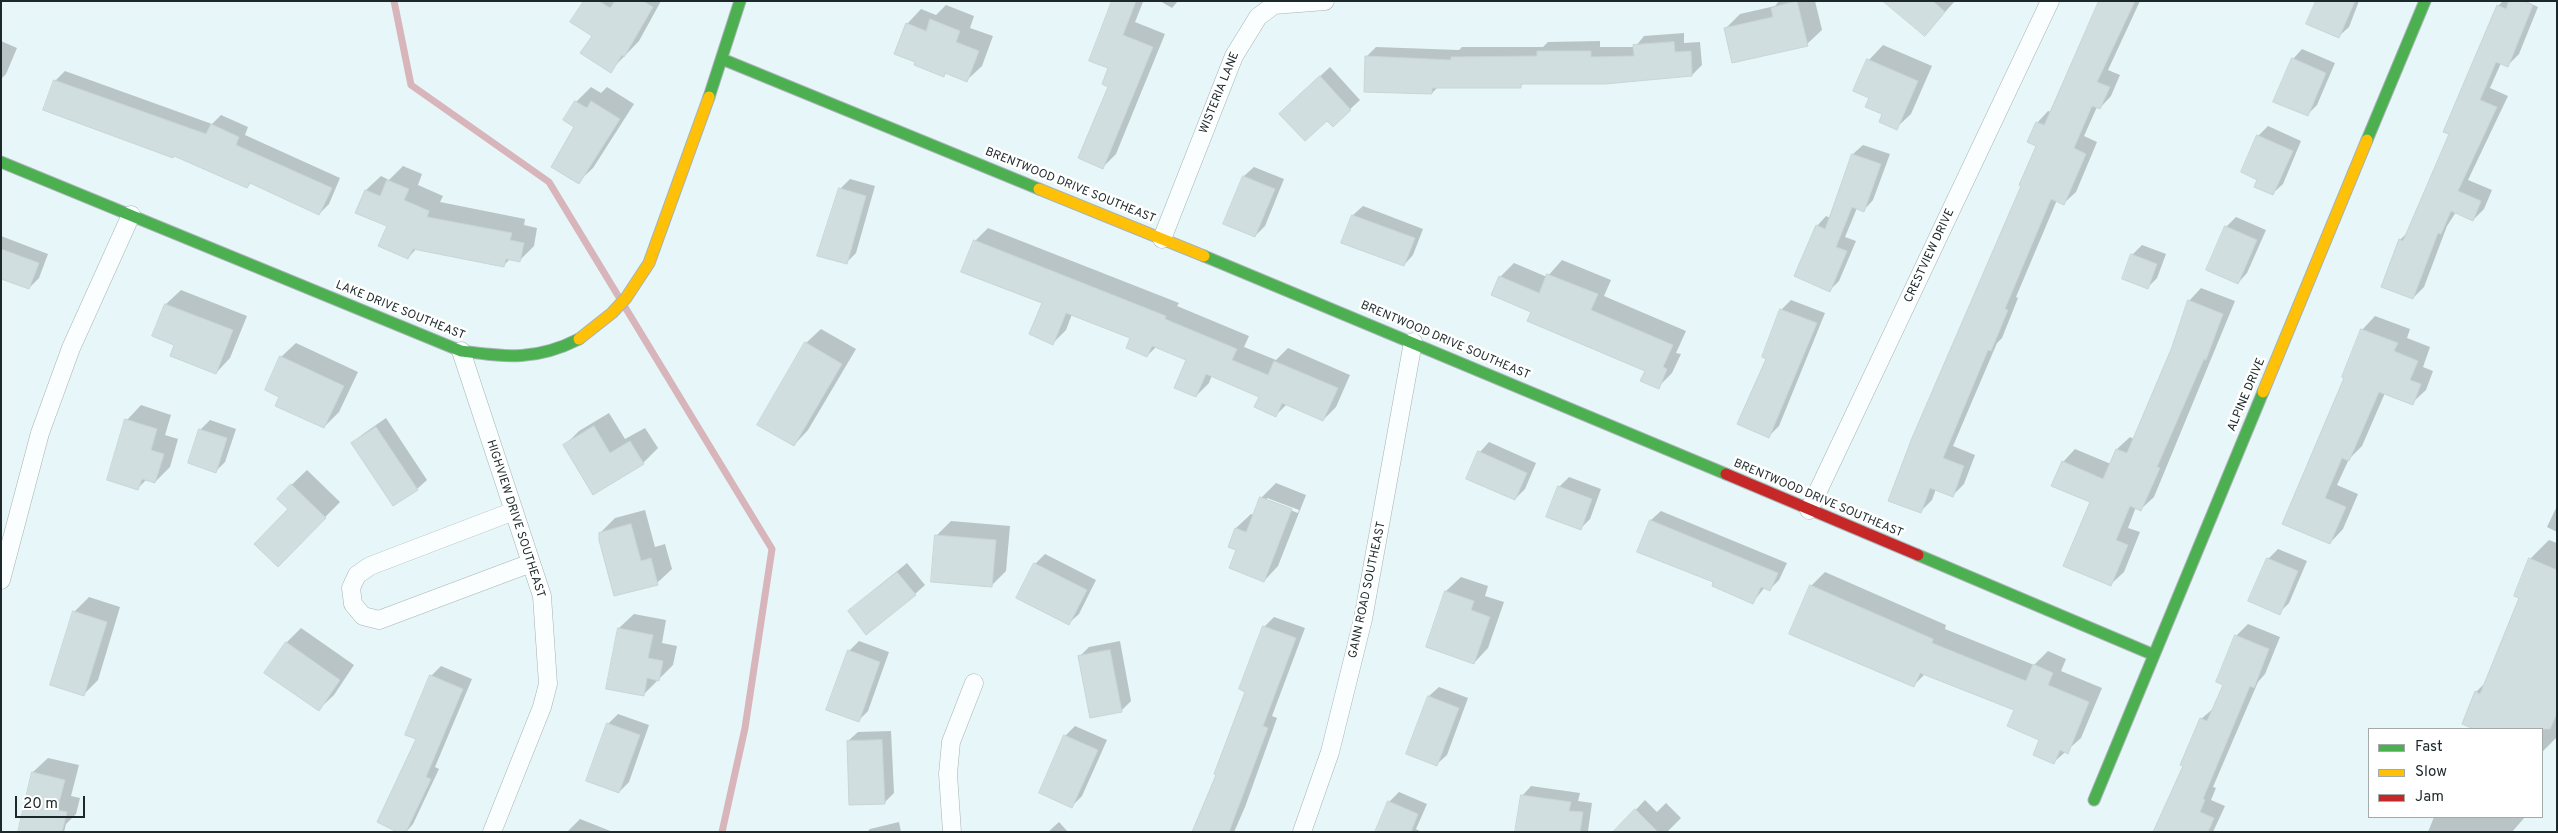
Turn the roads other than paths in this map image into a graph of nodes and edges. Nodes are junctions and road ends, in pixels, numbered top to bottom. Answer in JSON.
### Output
{"nodes":[{"id":1,"x":740,"y":1,"type":"edge"},
{"id":2,"x":1325,"y":1,"type":"edge"},
{"id":3,"x":2050,"y":1,"type":"edge"},
{"id":4,"x":2425,"y":1,"type":"edge"},
{"id":5,"x":722,"y":59,"type":"junction"},
{"id":6,"x":1,"y":162,"type":"edge"},
{"id":7,"x":131,"y":215,"type":"junction"},
{"id":8,"x":1162,"y":239,"type":"junction"},
{"id":9,"x":1413,"y":342,"type":"junction"},
{"id":10,"x":460,"y":351,"type":"junction"},
{"id":11,"x":1810,"y":510,"type":"junction"},
{"id":12,"x":514,"y":511,"type":"junction"},
{"id":13,"x":532,"y":564,"type":"junction"},
{"id":14,"x":1,"y":580,"type":"edge"},
{"id":15,"x":2154,"y":655,"type":"junction"},
{"id":16,"x":974,"y":683,"type":"dead end"},
{"id":17,"x":2094,"y":800,"type":"dead end"},
{"id":18,"x":492,"y":832,"type":"edge"},
{"id":19,"x":952,"y":832,"type":"edge"},
{"id":20,"x":1302,"y":832,"type":"edge"}],
"edges":[{"from":1,"to":5,"type":"street","name":"LAKE DRIVE SOUTHEAST"},
{"from":2,"to":8,"type":"street","name":"WISTERIA LANE"},
{"from":3,"to":11,"type":"street","name":"CRESTVIEW DRIVE"},
{"from":4,"to":15,"type":"street","name":"ALPINE DRIVE"},
{"from":5,"to":8,"type":"street","name":"BRENTWOOD DRIVE SOUTHEAST"},
{"from":5,"to":10,"type":"street","name":"LAKE DRIVE SOUTHEAST"},
{"from":6,"to":7,"type":"street","name":"LAKE DRIVE SOUTHEAST"},
{"from":7,"to":10,"type":"street","name":"LAKE DRIVE SOUTHEAST"},
{"from":7,"to":14,"type":"street"},
{"from":8,"to":9,"type":"street","name":"BRENTWOOD DRIVE SOUTHEAST"},
{"from":9,"to":11,"type":"street","name":"BRENTWOOD DRIVE SOUTHEAST"},
{"from":9,"to":20,"type":"street","name":"GANN ROAD SOUTHEAST"},
{"from":10,"to":12,"type":"street","name":"HIGHVIEW DRIVE SOUTHEAST"},
{"from":11,"to":15,"type":"street","name":"BRENTWOOD DRIVE SOUTHEAST"},
{"from":12,"to":13,"type":"street","name":"HIGHVIEW DRIVE SOUTHEAST"},
{"from":12,"to":13,"type":"street"},
{"from":13,"to":18,"type":"street","name":"HIGHVIEW DRIVE SOUTHEAST"},
{"from":15,"to":17,"type":"street","name":"ALPINE DRIVE"},
{"from":16,"to":19,"type":"street"}]}
